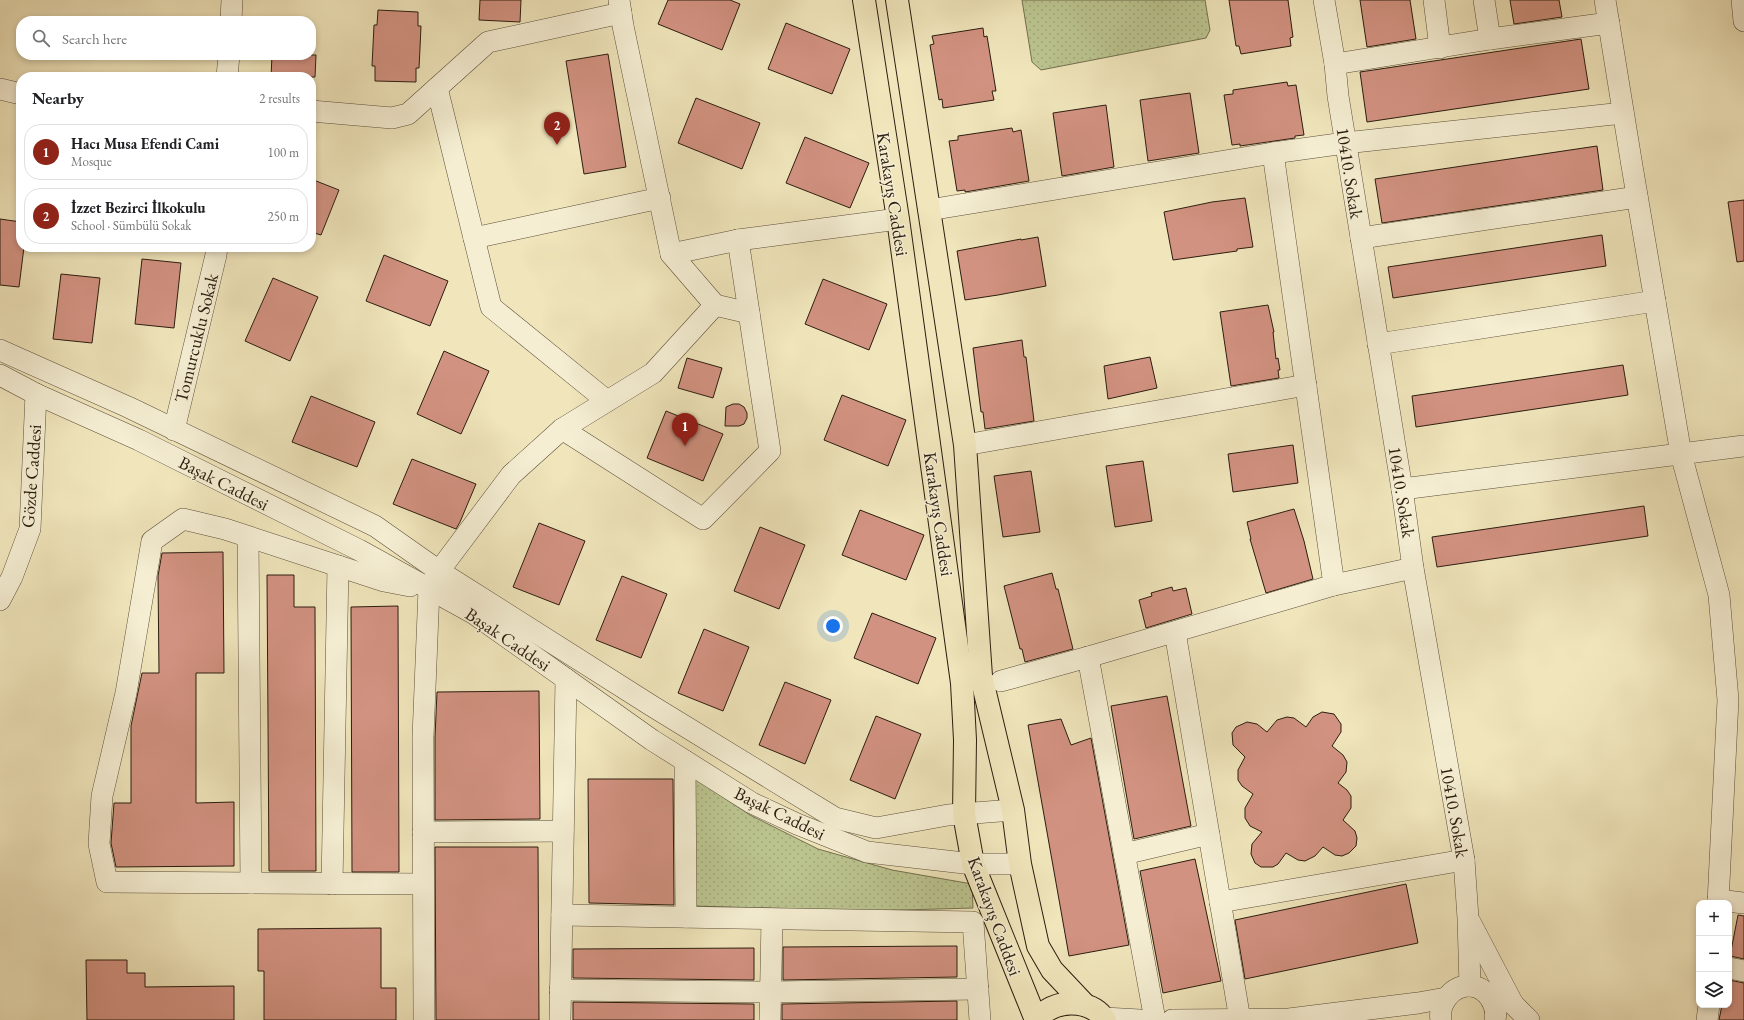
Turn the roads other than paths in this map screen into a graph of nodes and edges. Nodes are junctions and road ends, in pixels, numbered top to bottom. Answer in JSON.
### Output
{"nodes":[{"id":1,"x":232,"y":0,"type":"edge"},
{"id":2,"x":864,"y":0,"type":"edge"},
{"id":3,"x":896,"y":0,"type":"edge"},
{"id":4,"x":1324,"y":0,"type":"edge"},
{"id":5,"x":1434,"y":0,"type":"edge"},
{"id":6,"x":1484,"y":0,"type":"edge"},
{"id":7,"x":1605,"y":0,"type":"edge"},
{"id":8,"x":1742,"y":0,"type":"edge"},
{"id":9,"x":620,"y":6,"type":"edge"},
{"id":10,"x":231,"y":16,"type":"edge"},
{"id":11,"x":1744,"y":20,"type":"edge"},
{"id":12,"x":1609,"y":23,"type":"junction"},
{"id":13,"x":1490,"y":39,"type":"junction"},
{"id":14,"x":1440,"y":48,"type":"junction"},
{"id":15,"x":228,"y":60,"type":"edge"},
{"id":16,"x":1335,"y":64,"type":"junction"},
{"id":17,"x":227,"y":72,"type":"edge"},
{"id":18,"x":437,"y":88,"type":"junction"},
{"id":19,"x":0,"y":89,"type":"edge"},
{"id":20,"x":16,"y":93,"type":"edge"},
{"id":21,"x":316,"y":112,"type":"edge"},
{"id":22,"x":1623,"y":113,"type":"junction"},
{"id":23,"x":1345,"y":143,"type":"junction"},
{"id":24,"x":1274,"y":153,"type":"junction"},
{"id":25,"x":1637,"y":197,"type":"junction"},
{"id":26,"x":660,"y":198,"type":"junction"},
{"id":27,"x":929,"y":210,"type":"junction"},
{"id":28,"x":898,"y":219,"type":"junction"},
{"id":29,"x":474,"y":238,"type":"junction"},
{"id":30,"x":1361,"y":238,"type":"junction"},
{"id":31,"x":738,"y":240,"type":"junction"},
{"id":32,"x":216,"y":252,"type":"edge"},
{"id":33,"x":671,"y":254,"type":"junction"},
{"id":34,"x":1655,"y":301,"type":"junction"},
{"id":35,"x":715,"y":305,"type":"junction"},
{"id":36,"x":749,"y":313,"type":"junction"},
{"id":37,"x":1378,"y":344,"type":"junction"},
{"id":38,"x":0,"y":350,"type":"edge"},
{"id":39,"x":0,"y":375,"type":"edge"},
{"id":40,"x":1306,"y":385,"type":"junction"},
{"id":41,"x":36,"y":394,"type":"junction"},
{"id":42,"x":607,"y":401,"type":"junction"},
{"id":43,"x":562,"y":428,"type":"junction"},
{"id":44,"x":174,"y":430,"type":"junction"},
{"id":45,"x":965,"y":444,"type":"junction"},
{"id":46,"x":1744,"y":446,"type":"edge"},
{"id":47,"x":1681,"y":454,"type":"junction"},
{"id":48,"x":1402,"y":489,"type":"junction"},
{"id":49,"x":248,"y":537,"type":"junction"},
{"id":50,"x":338,"y":566,"type":"junction"},
{"id":51,"x":1413,"y":568,"type":"junction"},
{"id":52,"x":438,"y":571,"type":"junction"},
{"id":53,"x":1334,"y":585,"type":"junction"},
{"id":54,"x":429,"y":589,"type":"junction"},
{"id":55,"x":0,"y":600,"type":"edge"},
{"id":56,"x":1175,"y":632,"type":"junction"},
{"id":57,"x":1088,"y":657,"type":"junction"},
{"id":58,"x":566,"y":679,"type":"junction"},
{"id":59,"x":1001,"y":681,"type":"dead end"},
{"id":60,"x":685,"y":761,"type":"junction"},
{"id":61,"x":1013,"y":810,"type":"junction"},
{"id":62,"x":964,"y":814,"type":"junction"},
{"id":63,"x":563,"y":831,"type":"junction"},
{"id":64,"x":423,"y":832,"type":"junction"},
{"id":65,"x":1209,"y":834,"type":"junction"},
{"id":66,"x":1124,"y":854,"type":"junction"},
{"id":67,"x":1464,"y":860,"type":"junction"},
{"id":68,"x":973,"y":864,"type":"junction"},
{"id":69,"x":1020,"y":864,"type":"junction"},
{"id":70,"x":252,"y":883,"type":"junction"},
{"id":71,"x":332,"y":884,"type":"junction"},
{"id":72,"x":423,"y":884,"type":"junction"},
{"id":73,"x":1718,"y":900,"type":"edge"},
{"id":74,"x":1220,"y":902,"type":"junction"},
{"id":75,"x":1732,"y":903,"type":"edge"},
{"id":76,"x":1744,"y":903,"type":"edge"},
{"id":77,"x":562,"y":915,"type":"junction"},
{"id":78,"x":686,"y":917,"type":"junction"},
{"id":79,"x":1468,"y":918,"type":"junction"},
{"id":80,"x":772,"y":919,"type":"junction"},
{"id":81,"x":1732,"y":969,"type":"edge"},
{"id":82,"x":1744,"y":971,"type":"edge"},
{"id":83,"x":978,"y":989,"type":"junction"},
{"id":84,"x":1478,"y":989,"type":"junction"},
{"id":85,"x":560,"y":990,"type":"junction"},
{"id":86,"x":771,"y":992,"type":"junction"},
{"id":87,"x":1446,"y":998,"type":"junction"},
{"id":88,"x":1513,"y":1004,"type":"junction"},
{"id":89,"x":1085,"y":1005,"type":"junction"},
{"id":90,"x":1709,"y":1008,"type":"edge"},
{"id":91,"x":1104,"y":1019,"type":"edge"},
{"id":92,"x":424,"y":1020,"type":"edge"},
{"id":93,"x":560,"y":1020,"type":"edge"},
{"id":94,"x":770,"y":1020,"type":"edge"},
{"id":95,"x":980,"y":1020,"type":"edge"},
{"id":96,"x":1037,"y":1020,"type":"edge"},
{"id":97,"x":1140,"y":1020,"type":"edge"},
{"id":98,"x":1155,"y":1020,"type":"edge"},
{"id":99,"x":1172,"y":1020,"type":"edge"},
{"id":100,"x":1240,"y":1020,"type":"edge"},
{"id":101,"x":1441,"y":1020,"type":"edge"},
{"id":102,"x":1495,"y":1020,"type":"edge"},
{"id":103,"x":1529,"y":1020,"type":"edge"},
{"id":104,"x":1707,"y":1020,"type":"edge"}],
"edges":[{"from":1,"to":10,"type":"street"},
{"from":2,"to":28,"type":"main road","name":"Karakayış Caddesi"},
{"from":3,"to":27,"type":"main road","name":"Karakayış Caddesi"},
{"from":4,"to":16,"type":"street","name":"10410. Sokak"},
{"from":5,"to":14,"type":"street"},
{"from":6,"to":13,"type":"street"},
{"from":7,"to":12,"type":"street"},
{"from":8,"to":11,"type":"street"},
{"from":9,"to":18,"type":"street"},
{"from":9,"to":26,"type":"street"},
{"from":12,"to":13,"type":"street"},
{"from":12,"to":22,"type":"street"},
{"from":13,"to":14,"type":"street"},
{"from":14,"to":16,"type":"street"},
{"from":15,"to":17,"type":"street"},
{"from":16,"to":23,"type":"street","name":"10410. Sokak"},
{"from":18,"to":21,"type":"street"},
{"from":18,"to":29,"type":"street"},
{"from":19,"to":20,"type":"street"},
{"from":22,"to":23,"type":"street"},
{"from":22,"to":25,"type":"street"},
{"from":23,"to":24,"type":"street"},
{"from":23,"to":30,"type":"street","name":"10410. Sokak"},
{"from":24,"to":27,"type":"street"},
{"from":24,"to":40,"type":"street"},
{"from":25,"to":30,"type":"street"},
{"from":25,"to":34,"type":"street"},
{"from":26,"to":29,"type":"street"},
{"from":26,"to":33,"type":"street"},
{"from":27,"to":45,"type":"main road","name":"Karakayış Caddesi"},
{"from":28,"to":31,"type":"street"},
{"from":28,"to":62,"type":"main road","name":"Karakayış Caddesi"},
{"from":29,"to":42,"type":"street"},
{"from":30,"to":37,"type":"street","name":"10410. Sokak"},
{"from":31,"to":33,"type":"street"},
{"from":31,"to":36,"type":"street"},
{"from":32,"to":44,"type":"street","name":"Tomurcuklu Sokak"},
{"from":33,"to":35,"type":"street"},
{"from":34,"to":37,"type":"street"},
{"from":34,"to":47,"type":"street"},
{"from":35,"to":36,"type":"street"},
{"from":35,"to":42,"type":"street"},
{"from":36,"to":43,"type":"street"},
{"from":37,"to":48,"type":"street","name":"10410. Sokak"},
{"from":38,"to":44,"type":"street","name":"Başak Caddesi"},
{"from":39,"to":41,"type":"street","name":"Başak Caddesi"},
{"from":40,"to":45,"type":"street"},
{"from":40,"to":53,"type":"street"},
{"from":41,"to":54,"type":"street","name":"Başak Caddesi"},
{"from":41,"to":55,"type":"street","name":"Gözde Caddesi"},
{"from":42,"to":43,"type":"street"},
{"from":43,"to":52,"type":"street"},
{"from":44,"to":52,"type":"street","name":"Başak Caddesi"},
{"from":45,"to":61,"type":"main road","name":"Karakayış Caddesi"},
{"from":46,"to":47,"type":"street"},
{"from":47,"to":48,"type":"street"},
{"from":47,"to":73,"type":"street"},
{"from":48,"to":51,"type":"street","name":"10410. Sokak"},
{"from":49,"to":50,"type":"street"},
{"from":49,"to":70,"type":"street"},
{"from":49,"to":70,"type":"street"},
{"from":50,"to":54,"type":"street"},
{"from":50,"to":71,"type":"street"},
{"from":51,"to":53,"type":"street"},
{"from":51,"to":67,"type":"street","name":"10410. Sokak"},
{"from":52,"to":54,"type":"street"},
{"from":52,"to":62,"type":"street","name":"Başak Caddesi"},
{"from":53,"to":56,"type":"street"},
{"from":54,"to":58,"type":"street","name":"Başak Caddesi"},
{"from":54,"to":64,"type":"street"},
{"from":56,"to":57,"type":"street"},
{"from":56,"to":65,"type":"street"},
{"from":57,"to":59,"type":"street"},
{"from":57,"to":66,"type":"street"},
{"from":58,"to":60,"type":"street","name":"Başak Caddesi"},
{"from":58,"to":63,"type":"street"},
{"from":60,"to":68,"type":"street","name":"Başak Caddesi"},
{"from":60,"to":78,"type":"street"},
{"from":61,"to":62,"type":"street","name":"Başak Caddesi"},
{"from":61,"to":69,"type":"main road","name":"Karakayış Caddesi"},
{"from":62,"to":68,"type":"main road","name":"Karakayış Caddesi"},
{"from":63,"to":64,"type":"street"},
{"from":63,"to":77,"type":"street"},
{"from":64,"to":72,"type":"street"},
{"from":65,"to":66,"type":"street"},
{"from":65,"to":74,"type":"street"},
{"from":66,"to":98,"type":"street"},
{"from":67,"to":74,"type":"street"},
{"from":67,"to":79,"type":"street","name":"10410. Sokak"},
{"from":68,"to":69,"type":"street","name":"Başak Caddesi"},
{"from":68,"to":96,"type":"main road","name":"Karakayış Caddesi"},
{"from":69,"to":89,"type":"main road","name":"Karakayış Caddesi"},
{"from":70,"to":71,"type":"street"},
{"from":71,"to":72,"type":"street"},
{"from":72,"to":92,"type":"street"},
{"from":74,"to":100,"type":"street"},
{"from":75,"to":76,"type":"street"},
{"from":77,"to":78,"type":"street"},
{"from":77,"to":85,"type":"street"},
{"from":78,"to":80,"type":"street"},
{"from":79,"to":84,"type":"street","name":"10410. Sokak"},
{"from":79,"to":88,"type":"street"},
{"from":80,"to":83,"type":"street"},
{"from":80,"to":86,"type":"street"},
{"from":81,"to":82,"type":"street"},
{"from":83,"to":86,"type":"street"},
{"from":83,"to":95,"type":"street"},
{"from":84,"to":87,"type":"street"},
{"from":84,"to":88,"type":"street"},
{"from":84,"to":102,"type":"street"},
{"from":85,"to":86,"type":"street"},
{"from":85,"to":93,"type":"street"},
{"from":86,"to":94,"type":"street"},
{"from":87,"to":100,"type":"street"},
{"from":87,"to":101,"type":"street"},
{"from":88,"to":103,"type":"street"},
{"from":89,"to":91,"type":"main road","name":"Karakayış Caddesi"},
{"from":89,"to":96,"type":"main road"},
{"from":90,"to":104,"type":"street"},
{"from":91,"to":97,"type":"street"},
{"from":99,"to":100,"type":"street"}]}
